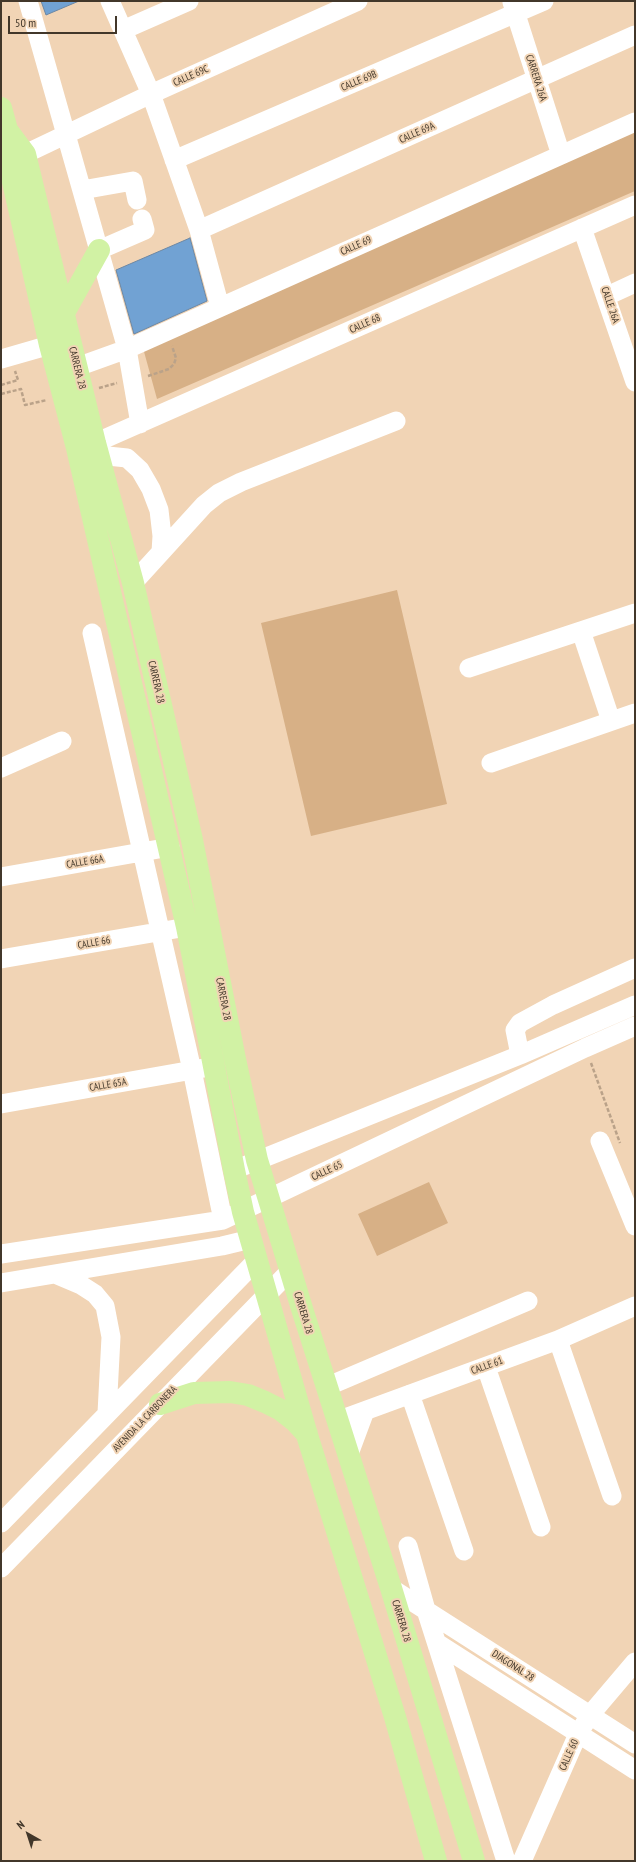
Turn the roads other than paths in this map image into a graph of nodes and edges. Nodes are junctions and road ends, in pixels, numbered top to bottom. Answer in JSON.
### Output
{"nodes":[{"id":1,"x":28,"y":1,"type":"edge"},
{"id":2,"x":110,"y":1,"type":"edge"},
{"id":3,"x":189,"y":1,"type":"edge"},
{"id":4,"x":358,"y":1,"type":"edge"},
{"id":5,"x":544,"y":1,"type":"edge"},
{"id":6,"x":514,"y":7,"type":"edge"},
{"id":7,"x":123,"y":30,"type":"junction"},
{"id":8,"x":635,"y":35,"type":"edge"},
{"id":9,"x":537,"y":79,"type":"junction"},
{"id":10,"x":151,"y":94,"type":"junction"},
{"id":11,"x":1,"y":108,"type":"edge"},
{"id":12,"x":635,"y":122,"type":"edge"},
{"id":13,"x":7,"y":130,"type":"junction"},
{"id":14,"x":66,"y":134,"type":"junction"},
{"id":15,"x":25,"y":154,"type":"junction"},
{"id":16,"x":561,"y":154,"type":"junction"},
{"id":17,"x":174,"y":160,"type":"junction"},
{"id":18,"x":82,"y":190,"type":"junction"},
{"id":19,"x":137,"y":200,"type":"dead end"},
{"id":20,"x":635,"y":205,"type":"edge"},
{"id":21,"x":142,"y":219,"type":"dead end"},
{"id":22,"x":582,"y":228,"type":"junction"},
{"id":23,"x":200,"y":230,"type":"junction"},
{"id":24,"x":99,"y":250,"type":"junction"},
{"id":25,"x":635,"y":283,"type":"edge"},
{"id":26,"x":607,"y":296,"type":"junction"},
{"id":27,"x":220,"y":307,"type":"junction"},
{"id":28,"x":64,"y":313,"type":"junction"},
{"id":29,"x":50,"y":345,"type":"junction"},
{"id":30,"x":127,"y":349,"type":"junction"},
{"id":31,"x":1,"y":359,"type":"edge"},
{"id":32,"x":77,"y":367,"type":"junction"},
{"id":33,"x":634,"y":373,"type":"edge"},
{"id":34,"x":396,"y":421,"type":"dead end"},
{"id":35,"x":140,"y":424,"type":"junction"},
{"id":36,"x":97,"y":449,"type":"junction"},
{"id":37,"x":161,"y":552,"type":"junction"},
{"id":38,"x":133,"y":583,"type":"junction"},
{"id":39,"x":635,"y":614,"type":"edge"},
{"id":40,"x":581,"y":631,"type":"junction"},
{"id":41,"x":92,"y":633,"type":"dead end"},
{"id":42,"x":469,"y":668,"type":"dead end"},
{"id":43,"x":635,"y":713,"type":"edge"},
{"id":44,"x":611,"y":721,"type":"junction"},
{"id":45,"x":62,"y":741,"type":"dead end"},
{"id":46,"x":490,"y":763,"type":"dead end"},
{"id":47,"x":1,"y":768,"type":"edge"},
{"id":48,"x":170,"y":847,"type":"junction"},
{"id":49,"x":142,"y":852,"type":"junction"},
{"id":50,"x":1,"y":877,"type":"edge"},
{"id":51,"x":187,"y":927,"type":"junction"},
{"id":52,"x":160,"y":932,"type":"junction"},
{"id":53,"x":1,"y":959,"type":"edge"},
{"id":54,"x":635,"y":968,"type":"edge"},
{"id":55,"x":635,"y":1005,"type":"edge"},
{"id":56,"x":635,"y":1026,"type":"edge"},
{"id":57,"x":520,"y":1055,"type":"junction"},
{"id":58,"x":215,"y":1066,"type":"junction"},
{"id":59,"x":192,"y":1070,"type":"junction"},
{"id":60,"x":1,"y":1104,"type":"edge"},
{"id":61,"x":600,"y":1141,"type":"dead end"},
{"id":62,"x":257,"y":1160,"type":"junction"},
{"id":63,"x":234,"y":1170,"type":"junction"},
{"id":64,"x":268,"y":1199,"type":"junction"},
{"id":65,"x":243,"y":1212,"type":"junction"},
{"id":66,"x":223,"y":1220,"type":"junction"},
{"id":67,"x":635,"y":1226,"type":"edge"},
{"id":68,"x":251,"y":1239,"type":"junction"},
{"id":69,"x":1,"y":1254,"type":"edge"},
{"id":70,"x":258,"y":1260,"type":"junction"},
{"id":71,"x":290,"y":1271,"type":"junction"},
{"id":72,"x":55,"y":1274,"type":"junction"},
{"id":73,"x":1,"y":1283,"type":"edge"},
{"id":74,"x":268,"y":1293,"type":"junction"},
{"id":75,"x":528,"y":1301,"type":"dead end"},
{"id":76,"x":634,"y":1312,"type":"edge"},
{"id":77,"x":558,"y":1340,"type":"junction"},
{"id":78,"x":486,"y":1367,"type":"junction"},
{"id":79,"x":326,"y":1386,"type":"junction"},
{"id":80,"x":410,"y":1394,"type":"junction"},
{"id":81,"x":160,"y":1404,"type":"junction"},
{"id":82,"x":365,"y":1411,"type":"junction"},
{"id":83,"x":107,"y":1414,"type":"junction"},
{"id":84,"x":337,"y":1421,"type":"junction"},
{"id":85,"x":307,"y":1435,"type":"junction"},
{"id":86,"x":349,"y":1454,"type":"junction"},
{"id":87,"x":612,"y":1496,"type":"dead end"},
{"id":88,"x":1,"y":1523,"type":"edge"},
{"id":89,"x":541,"y":1527,"type":"dead end"},
{"id":90,"x":408,"y":1546,"type":"dead end"},
{"id":91,"x":464,"y":1551,"type":"dead end"},
{"id":92,"x":1,"y":1568,"type":"edge"},
{"id":93,"x":391,"y":1588,"type":"junction"},
{"id":94,"x":426,"y":1610,"type":"junction"},
{"id":95,"x":436,"y":1643,"type":"junction"},
{"id":96,"x":635,"y":1662,"type":"edge"},
{"id":97,"x":590,"y":1715,"type":"junction"},
{"id":98,"x":578,"y":1734,"type":"junction"},
{"id":99,"x":635,"y":1744,"type":"edge"},
{"id":100,"x":635,"y":1770,"type":"edge"},
{"id":101,"x":436,"y":1861,"type":"edge"},
{"id":102,"x":474,"y":1861,"type":"edge"},
{"id":103,"x":506,"y":1861,"type":"edge"},
{"id":104,"x":522,"y":1861,"type":"edge"}],
"edges":[{"from":1,"to":14,"type":"street"},
{"from":2,"to":7,"type":"street"},
{"from":3,"to":7,"type":"street"},
{"from":4,"to":10,"type":"street","name":"CALLE 69C"},
{"from":5,"to":6,"type":"street","name":"CALLE 69B"},
{"from":6,"to":9,"type":"street","name":"CARRERA 26A"},
{"from":6,"to":17,"type":"street","name":"CALLE 69B"},
{"from":7,"to":10,"type":"street"},
{"from":8,"to":9,"type":"street","name":"CALLE 69A"},
{"from":9,"to":16,"type":"street","name":"CARRERA 26A"},
{"from":9,"to":23,"type":"street","name":"CALLE 69A"},
{"from":10,"to":14,"type":"street","name":"CALLE 69C"},
{"from":10,"to":17,"type":"street"},
{"from":11,"to":13,"type":"main road","name":"CARRERA 28"},
{"from":12,"to":16,"type":"street","name":"CALLE 69"},
{"from":13,"to":15,"type":"main road","name":"CARRERA 28"},
{"from":13,"to":29,"type":"main road","name":"CARRERA 28"},
{"from":14,"to":15,"type":"street","name":"CALLE 69C"},
{"from":14,"to":18,"type":"street"},
{"from":15,"to":28,"type":"main road","name":"CARRERA 28"},
{"from":16,"to":27,"type":"street","name":"CALLE 69"},
{"from":17,"to":23,"type":"street"},
{"from":18,"to":19,"type":"street"},
{"from":18,"to":24,"type":"street"},
{"from":20,"to":22,"type":"street","name":"CALLE 68"},
{"from":21,"to":24,"type":"street"},
{"from":22,"to":26,"type":"street","name":"CALLE 26A"},
{"from":22,"to":35,"type":"street","name":"CALLE 68"},
{"from":23,"to":27,"type":"street"},
{"from":24,"to":28,"type":"main road"},
{"from":24,"to":30,"type":"street"},
{"from":25,"to":26,"type":"street"},
{"from":26,"to":33,"type":"street","name":"CALLE 26A"},
{"from":27,"to":30,"type":"street","name":"CALLE 69"},
{"from":28,"to":32,"type":"main road","name":"CARRERA 28"},
{"from":29,"to":31,"type":"street"},
{"from":29,"to":48,"type":"main road","name":"CARRERA 28"},
{"from":30,"to":32,"type":"street","name":"CALLE 69"},
{"from":30,"to":35,"type":"street"},
{"from":32,"to":36,"type":"main road","name":"CARRERA 28"},
{"from":34,"to":37,"type":"street"},
{"from":35,"to":36,"type":"street","name":"CALLE 68"},
{"from":36,"to":37,"type":"street"},
{"from":36,"to":38,"type":"main road","name":"CARRERA 28"},
{"from":37,"to":38,"type":"street"},
{"from":38,"to":62,"type":"main road","name":"CARRERA 28"},
{"from":39,"to":40,"type":"street"},
{"from":40,"to":42,"type":"street"},
{"from":40,"to":44,"type":"street"},
{"from":41,"to":49,"type":"street"},
{"from":43,"to":44,"type":"street"},
{"from":44,"to":46,"type":"street"},
{"from":45,"to":47,"type":"street"},
{"from":48,"to":49,"type":"street","name":"CALLE 66A"},
{"from":48,"to":51,"type":"main road","name":"CARRERA 28"},
{"from":49,"to":50,"type":"street","name":"CALLE 66A"},
{"from":49,"to":52,"type":"street"},
{"from":51,"to":52,"type":"street","name":"CALLE 66"},
{"from":51,"to":58,"type":"main road","name":"CARRERA 28"},
{"from":52,"to":53,"type":"street","name":"CALLE 66"},
{"from":52,"to":59,"type":"street"},
{"from":54,"to":57,"type":"street"},
{"from":55,"to":57,"type":"street"},
{"from":56,"to":64,"type":"street","name":"CALLE 65"},
{"from":57,"to":62,"type":"street"},
{"from":58,"to":59,"type":"street","name":"CALLE 65A"},
{"from":58,"to":63,"type":"main road","name":"CARRERA 28"},
{"from":59,"to":60,"type":"street","name":"CALLE 65A"},
{"from":59,"to":66,"type":"street"},
{"from":61,"to":67,"type":"street"},
{"from":62,"to":63,"type":"street"},
{"from":62,"to":64,"type":"main road","name":"CARRERA 28"},
{"from":63,"to":65,"type":"main road","name":"CARRERA 28"},
{"from":64,"to":65,"type":"street","name":"CALLE 65"},
{"from":64,"to":71,"type":"main road","name":"CARRERA 28"},
{"from":65,"to":66,"type":"street","name":"CALLE 65"},
{"from":65,"to":68,"type":"main road","name":"CARRERA 28"},
{"from":66,"to":69,"type":"street","name":"CALLE 65"},
{"from":68,"to":70,"type":"main road","name":"CARRERA 28"},
{"from":68,"to":72,"type":"street"},
{"from":70,"to":74,"type":"main road","name":"CARRERA 28"},
{"from":70,"to":83,"type":"street"},
{"from":71,"to":74,"type":"street","name":"AVENIDA LA CARBONERA"},
{"from":71,"to":79,"type":"main road","name":"CARRERA 28"},
{"from":72,"to":73,"type":"street"},
{"from":72,"to":83,"type":"street"},
{"from":74,"to":81,"type":"street","name":"AVENIDA LA CARBONERA"},
{"from":74,"to":85,"type":"main road","name":"CARRERA 28"},
{"from":75,"to":79,"type":"street"},
{"from":76,"to":77,"type":"street","name":"CALLE 61"},
{"from":77,"to":78,"type":"street","name":"CALLE 61"},
{"from":77,"to":87,"type":"street"},
{"from":78,"to":80,"type":"street","name":"CALLE 61"},
{"from":78,"to":89,"type":"street"},
{"from":79,"to":84,"type":"main road","name":"CARRERA 28"},
{"from":80,"to":82,"type":"street","name":"CALLE 61"},
{"from":80,"to":91,"type":"street"},
{"from":81,"to":85,"type":"main road"},
{"from":81,"to":92,"type":"street","name":"AVENIDA LA CARBONERA"},
{"from":82,"to":84,"type":"street","name":"CALLE 61"},
{"from":82,"to":86,"type":"street"},
{"from":83,"to":88,"type":"street"},
{"from":84,"to":86,"type":"main road","name":"CARRERA 28"},
{"from":85,"to":101,"type":"main road","name":"CARRERA 28"},
{"from":86,"to":93,"type":"main road","name":"CARRERA 28"},
{"from":90,"to":94,"type":"street"},
{"from":93,"to":94,"type":"street","name":"DIAGONAL 28"},
{"from":93,"to":102,"type":"main road","name":"CARRERA 28"},
{"from":94,"to":95,"type":"street"},
{"from":94,"to":97,"type":"street","name":"DIAGONAL 28"},
{"from":95,"to":98,"type":"street"},
{"from":95,"to":103,"type":"street"},
{"from":96,"to":97,"type":"street","name":"CALLE 60"},
{"from":97,"to":98,"type":"street","name":"CALLE 60"},
{"from":97,"to":99,"type":"street","name":"DIAGONAL 28"},
{"from":98,"to":100,"type":"street"},
{"from":98,"to":104,"type":"street","name":"CALLE 60"}]}
